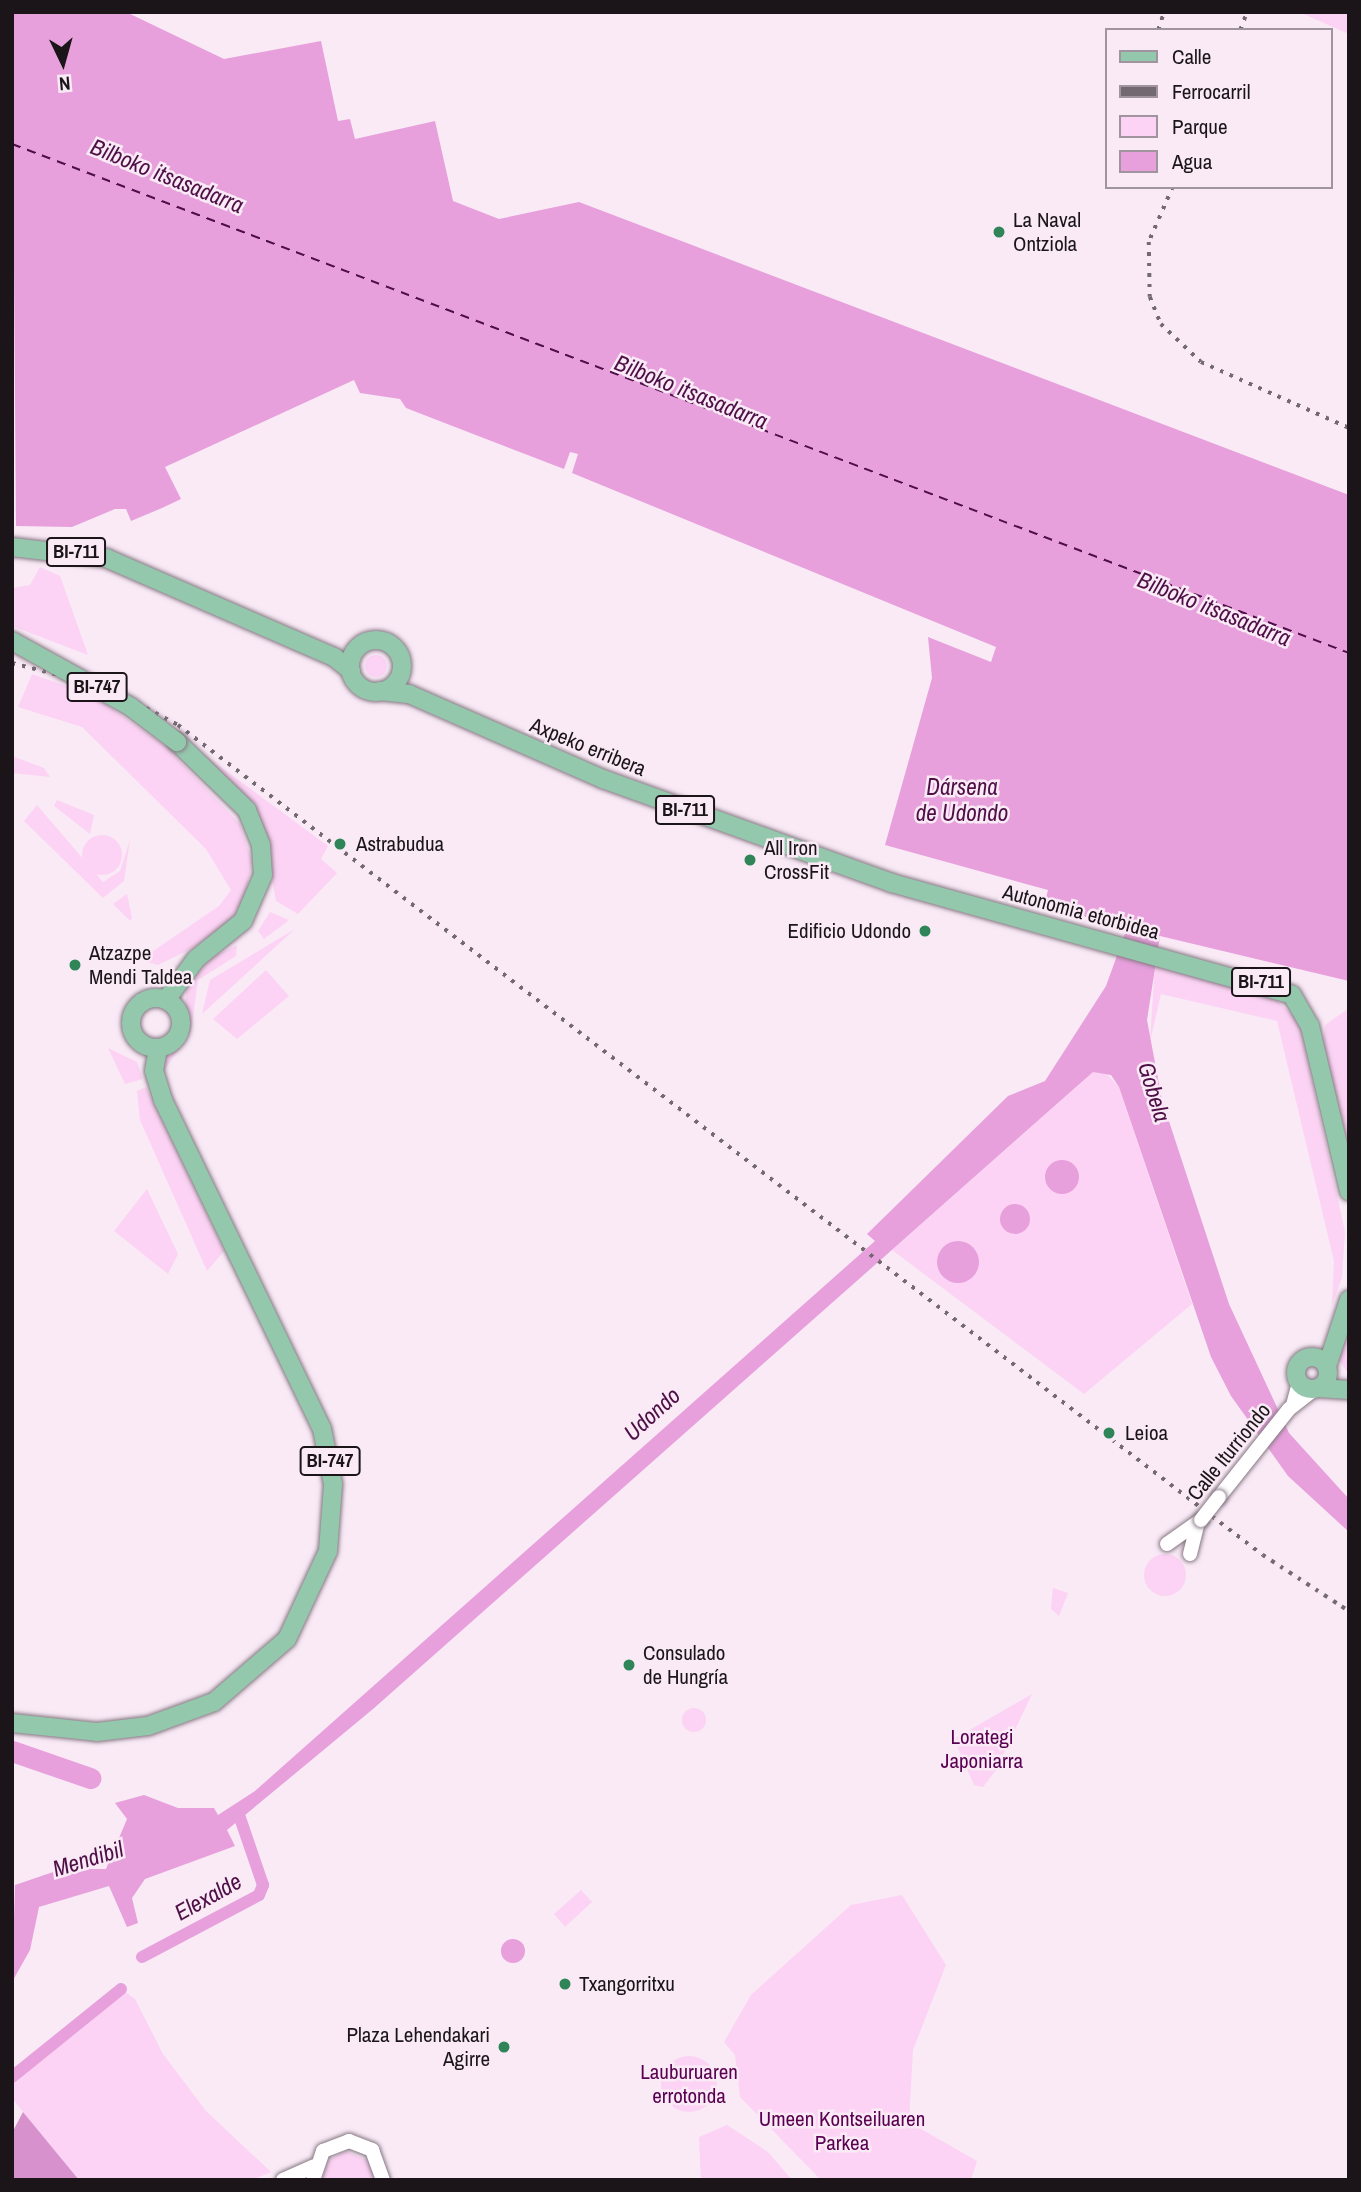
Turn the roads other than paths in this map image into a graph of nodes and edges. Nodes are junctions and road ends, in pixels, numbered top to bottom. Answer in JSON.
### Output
{"nodes":[{"id":1,"x":12,"y":547,"type":"edge"},
{"id":2,"x":12,"y":553,"type":"edge"},
{"id":3,"x":137,"y":572,"type":"junction"},
{"id":4,"x":12,"y":641,"type":"edge"},
{"id":5,"x":362,"y":644,"type":"junction"},
{"id":6,"x":307,"y":646,"type":"junction"},
{"id":7,"x":402,"y":669,"type":"junction"},
{"id":8,"x":351,"y":671,"type":"junction"},
{"id":9,"x":380,"y":691,"type":"junction"},
{"id":10,"x":442,"y":709,"type":"junction"},
{"id":11,"x":958,"y":901,"type":"joint"},
{"id":12,"x":166,"y":1000,"type":"junction"},
{"id":13,"x":158,"y":1048,"type":"junction"},
{"id":14,"x":1349,"y":1191,"type":"edge"},
{"id":15,"x":1349,"y":1300,"type":"edge"},
{"id":16,"x":1323,"y":1364,"type":"junction"},
{"id":17,"x":1349,"y":1384,"type":"edge"},
{"id":18,"x":1310,"y":1387,"type":"junction"},
{"id":19,"x":1349,"y":1390,"type":"edge"},
{"id":20,"x":1199,"y":1522,"type":"junction"},
{"id":21,"x":1167,"y":1544,"type":"dead end"},
{"id":22,"x":1190,"y":1554,"type":"dead end"},
{"id":23,"x":12,"y":1723,"type":"edge"},
{"id":24,"x":313,"y":2173,"type":"edge"},
{"id":25,"x":283,"y":2180,"type":"edge"},
{"id":26,"x":383,"y":2180,"type":"edge"}],
"edges":[{"from":1,"to":3,"type":"main road","name":"Axpeko erribera","number":"BI-711"},
{"from":2,"to":3,"type":"main road","name":"Axpeko erribera","number":"BI-711"},
{"from":3,"to":6,"type":"main road","name":"Axpeko erribera","number":"BI-711"},
{"from":4,"to":12,"type":"main road","number":"BI-747","bridge":true},
{"from":5,"to":6,"type":"main road","name":"Axpeko erribera","number":"BI-711"},
{"from":5,"to":7,"type":"main road","name":"Axpeko erribera","number":"BI-711"},
{"from":5,"to":8,"type":"main road"},
{"from":6,"to":8,"type":"main road","name":"Axpeko erribera","number":"BI-711"},
{"from":7,"to":9,"type":"main road"},
{"from":7,"to":10,"type":"main road","name":"Axpeko erribera","number":"BI-711"},
{"from":8,"to":9,"type":"main road","name":"Axpeko erribera","number":"BI-711"},
{"from":9,"to":10,"type":"main road","name":"Axpeko erribera","number":"BI-711"},
{"from":10,"to":11,"type":"main road","name":"Axpeko erribera","number":"BI-711"},
{"from":11,"to":14,"type":"main road","name":"Autonomia etorbidea","number":"BI-711"},
{"from":12,"to":13,"type":"main road"},
{"from":12,"to":13,"type":"main road"},
{"from":13,"to":23,"type":"main road","number":"BI-747"},
{"from":15,"to":16,"type":"main road"},
{"from":16,"to":17,"type":"main road"},
{"from":16,"to":18,"type":"main road"},
{"from":16,"to":18,"type":"main road"},
{"from":18,"to":19,"type":"main road"},
{"from":18,"to":20,"type":"street","name":"Calle Iturriondo","bridge":true},
{"from":20,"to":21,"type":"street","name":"Calle Iturriondo"},
{"from":20,"to":22,"type":"street","name":"Calle Iturriondo"},
{"from":24,"to":25,"type":"street"},
{"from":24,"to":26,"type":"street"}]}
